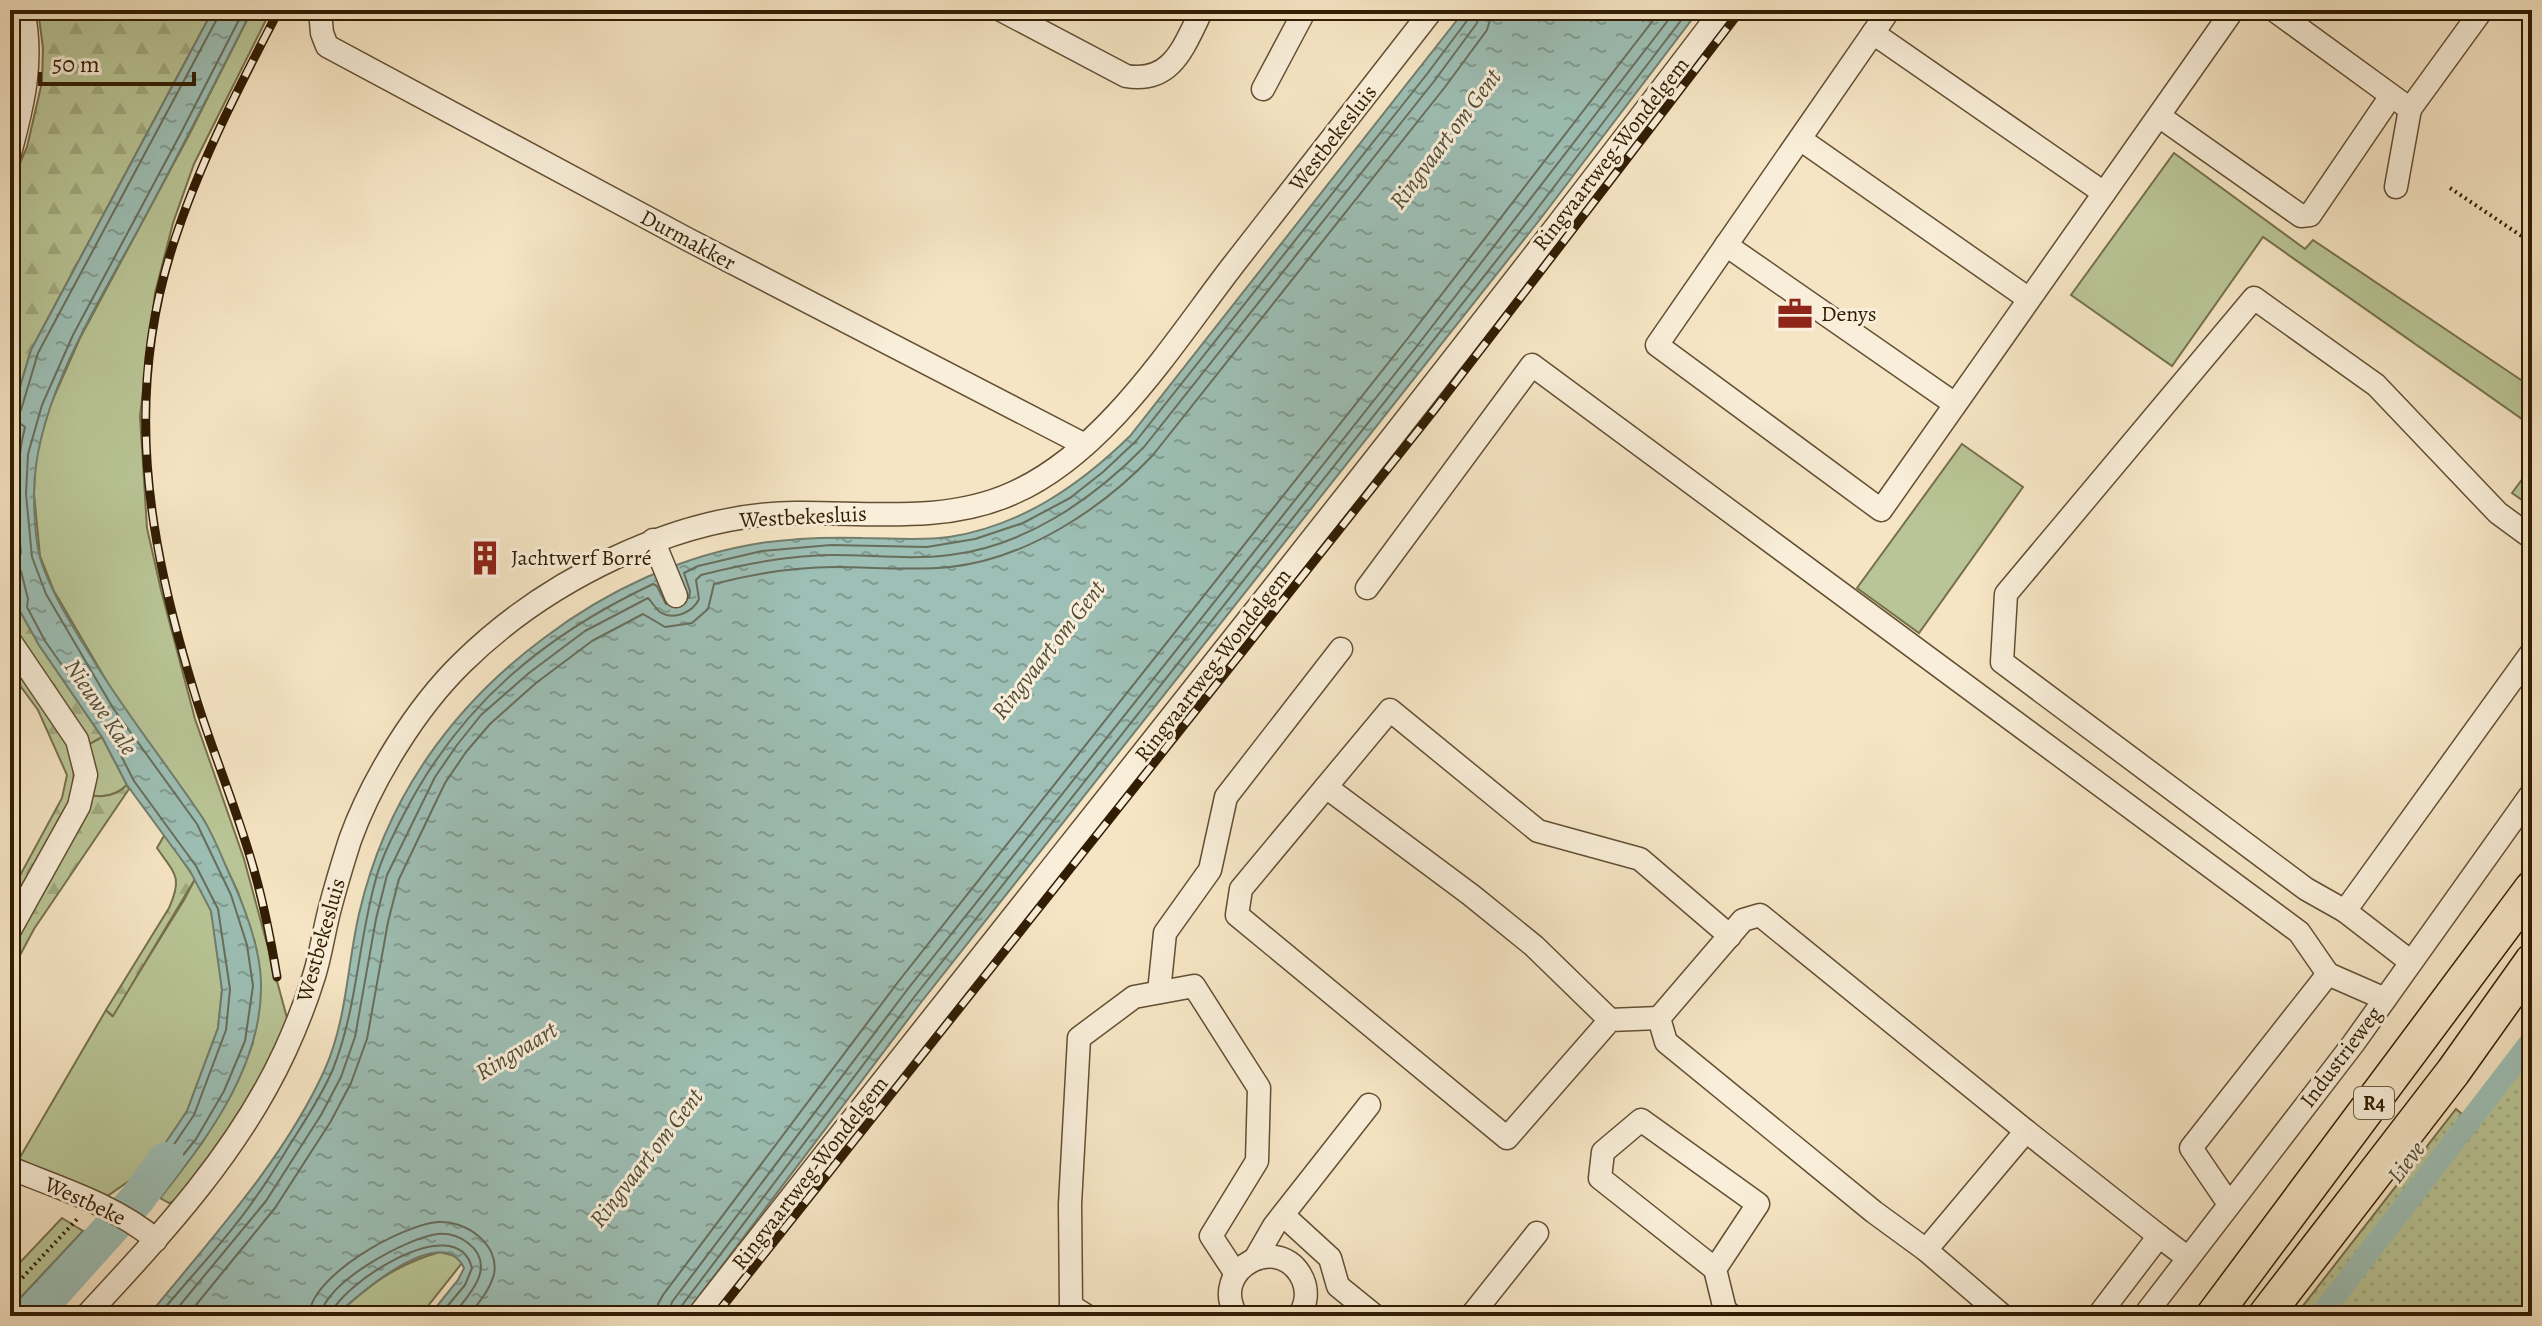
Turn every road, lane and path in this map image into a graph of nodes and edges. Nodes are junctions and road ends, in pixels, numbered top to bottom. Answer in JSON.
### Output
{"nodes":[{"id":1,"x":23,"y":10,"type":"edge"},
{"id":2,"x":320,"y":10,"type":"edge"},
{"id":3,"x":1202,"y":10,"type":"edge"},
{"id":4,"x":1305,"y":10,"type":"edge"},
{"id":5,"x":1432,"y":10,"type":"edge"},
{"id":6,"x":1722,"y":10,"type":"edge"},
{"id":7,"x":1889,"y":10,"type":"edge"},
{"id":8,"x":2233,"y":10,"type":"edge"},
{"id":9,"x":2274,"y":10,"type":"edge"},
{"id":10,"x":2482,"y":10,"type":"edge"},
{"id":11,"x":1014,"y":13,"type":"edge"},
{"id":12,"x":1873,"y":33,"type":"junction"},
{"id":13,"x":1263,"y":89,"type":"dead end"},
{"id":14,"x":2391,"y":96,"type":"junction"},
{"id":15,"x":2410,"y":109,"type":"junction"},
{"id":16,"x":2159,"y":116,"type":"junction"},
{"id":17,"x":1800,"y":139,"type":"junction"},
{"id":18,"x":10,"y":153,"type":"edge"},
{"id":19,"x":2396,"y":187,"type":"dead end"},
{"id":20,"x":2450,"y":188,"type":"dead end"},
{"id":21,"x":2104,"y":193,"type":"junction"},
{"id":22,"x":2532,"y":243,"type":"edge"},
{"id":23,"x":1726,"y":245,"type":"junction"},
{"id":24,"x":2029,"y":299,"type":"junction"},
{"id":25,"x":1955,"y":404,"type":"junction"},
{"id":26,"x":1085,"y":445,"type":"junction"},
{"id":27,"x":2532,"y":538,"type":"edge"},
{"id":28,"x":653,"y":540,"type":"junction"},
{"id":29,"x":1367,"y":588,"type":"dead end"},
{"id":30,"x":676,"y":596,"type":"dead end"},
{"id":31,"x":10,"y":641,"type":"edge"},
{"id":32,"x":1341,"y":649,"type":"dead end"},
{"id":33,"x":2532,"y":652,"type":"edge"},
{"id":34,"x":1326,"y":787,"type":"junction"},
{"id":35,"x":2532,"y":793,"type":"edge"},
{"id":36,"x":2532,"y":888,"type":"edge"},
{"id":37,"x":2345,"y":911,"type":"junction"},
{"id":38,"x":10,"y":930,"type":"edge"},
{"id":39,"x":1730,"y":936,"type":"junction"},
{"id":40,"x":2532,"y":961,"type":"edge"},
{"id":41,"x":2411,"y":962,"type":"junction"},
{"id":42,"x":2328,"y":974,"type":"junction"},
{"id":43,"x":1159,"y":992,"type":"junction"},
{"id":44,"x":2385,"y":999,"type":"junction"},
{"id":45,"x":1659,"y":1018,"type":"junction"},
{"id":46,"x":1610,"y":1020,"type":"junction"},
{"id":47,"x":1369,"y":1105,"type":"dead end"},
{"id":48,"x":2026,"y":1131,"type":"junction"},
{"id":49,"x":10,"y":1168,"type":"edge"},
{"id":50,"x":96,"y":1204,"type":"junction"},
{"id":51,"x":2229,"y":1204,"type":"junction"},
{"id":52,"x":1283,"y":1215,"type":"junction"},
{"id":53,"x":1537,"y":1233,"type":"dead end"},
{"id":54,"x":149,"y":1234,"type":"junction"},
{"id":55,"x":2159,"y":1236,"type":"junction"},
{"id":56,"x":1926,"y":1250,"type":"junction"},
{"id":57,"x":2188,"y":1258,"type":"junction"},
{"id":58,"x":1255,"y":1259,"type":"junction"},
{"id":59,"x":1715,"y":1269,"type":"junction"},
{"id":60,"x":1236,"y":1274,"type":"junction"},
{"id":61,"x":10,"y":1291,"type":"edge"},
{"id":62,"x":86,"y":1316,"type":"edge"},
{"id":63,"x":698,"y":1316,"type":"edge"},
{"id":64,"x":1087,"y":1316,"type":"edge"},
{"id":65,"x":1237,"y":1316,"type":"edge"},
{"id":66,"x":1299,"y":1316,"type":"edge"},
{"id":67,"x":1375,"y":1316,"type":"edge"},
{"id":68,"x":1471,"y":1316,"type":"edge"},
{"id":69,"x":1732,"y":1316,"type":"edge"},
{"id":70,"x":2003,"y":1316,"type":"edge"},
{"id":71,"x":2098,"y":1316,"type":"edge"},
{"id":72,"x":2144,"y":1316,"type":"edge"},
{"id":73,"x":2213,"y":1316,"type":"edge"},
{"id":74,"x":2265,"y":1316,"type":"edge"}],
"edges":[{"from":1,"to":18,"type":"street"},
{"from":2,"to":26,"type":"street","name":"Durmakker"},
{"from":3,"to":11,"type":"street"},
{"from":4,"to":13,"type":"street"},
{"from":5,"to":26,"type":"street","name":"Westbekesluis"},
{"from":6,"to":63,"type":"street","name":"Ringvaartweg-Wondelgem"},
{"from":7,"to":12,"type":"street"},
{"from":8,"to":16,"type":"street"},
{"from":9,"to":14,"type":"street"},
{"from":10,"to":15,"type":"street"},
{"from":12,"to":17,"type":"street"},
{"from":12,"to":21,"type":"street"},
{"from":14,"to":15,"type":"street"},
{"from":14,"to":16,"type":"street"},
{"from":15,"to":19,"type":"street"},
{"from":16,"to":21,"type":"street"},
{"from":17,"to":23,"type":"street"},
{"from":17,"to":24,"type":"street"},
{"from":20,"to":22,"type":"path"},
{"from":21,"to":24,"type":"street"},
{"from":23,"to":25,"type":"street"},
{"from":23,"to":25,"type":"street"},
{"from":24,"to":25,"type":"street"},
{"from":26,"to":28,"type":"street","name":"Westbekesluis"},
{"from":27,"to":37,"type":"street"},
{"from":28,"to":30,"type":"street"},
{"from":28,"to":54,"type":"street","name":"Westbekesluis"},
{"from":29,"to":42,"type":"street"},
{"from":31,"to":38,"type":"street"},
{"from":32,"to":43,"type":"street"},
{"from":33,"to":37,"type":"street"},
{"from":34,"to":39,"type":"street"},
{"from":34,"to":46,"type":"street"},
{"from":34,"to":46,"type":"street"},
{"from":35,"to":41,"type":"street","name":"Industrieweg"},
{"from":36,"to":73,"type":"highway","number":"R4"},
{"from":37,"to":41,"type":"street"},
{"from":39,"to":45,"type":"street"},
{"from":39,"to":48,"type":"street"},
{"from":40,"to":74,"type":"highway","number":"R4"},
{"from":41,"to":44,"type":"street","name":"Industrieweg"},
{"from":42,"to":44,"type":"street"},
{"from":42,"to":51,"type":"street"},
{"from":43,"to":60,"type":"street"},
{"from":43,"to":64,"type":"street"},
{"from":44,"to":51,"type":"street","name":"Industrieweg"},
{"from":45,"to":46,"type":"street"},
{"from":45,"to":56,"type":"street"},
{"from":47,"to":52,"type":"street"},
{"from":48,"to":55,"type":"street"},
{"from":48,"to":56,"type":"street"},
{"from":49,"to":50,"type":"street","name":"Westbeke"},
{"from":50,"to":54,"type":"street","name":"Westbeke"},
{"from":50,"to":61,"type":"path"},
{"from":51,"to":57,"type":"street","name":"Industrieweg"},
{"from":52,"to":58,"type":"street"},
{"from":52,"to":67,"type":"street"},
{"from":53,"to":68,"type":"street"},
{"from":54,"to":62,"type":"street","name":"Westbekesluis"},
{"from":55,"to":57,"type":"street"},
{"from":55,"to":71,"type":"street"},
{"from":56,"to":70,"type":"street"},
{"from":57,"to":72,"type":"street","name":"Industrieweg"},
{"from":58,"to":60,"type":"street"},
{"from":58,"to":66,"type":"street"},
{"from":59,"to":59,"type":"street"},
{"from":59,"to":69,"type":"street"},
{"from":60,"to":65,"type":"street"}]}
